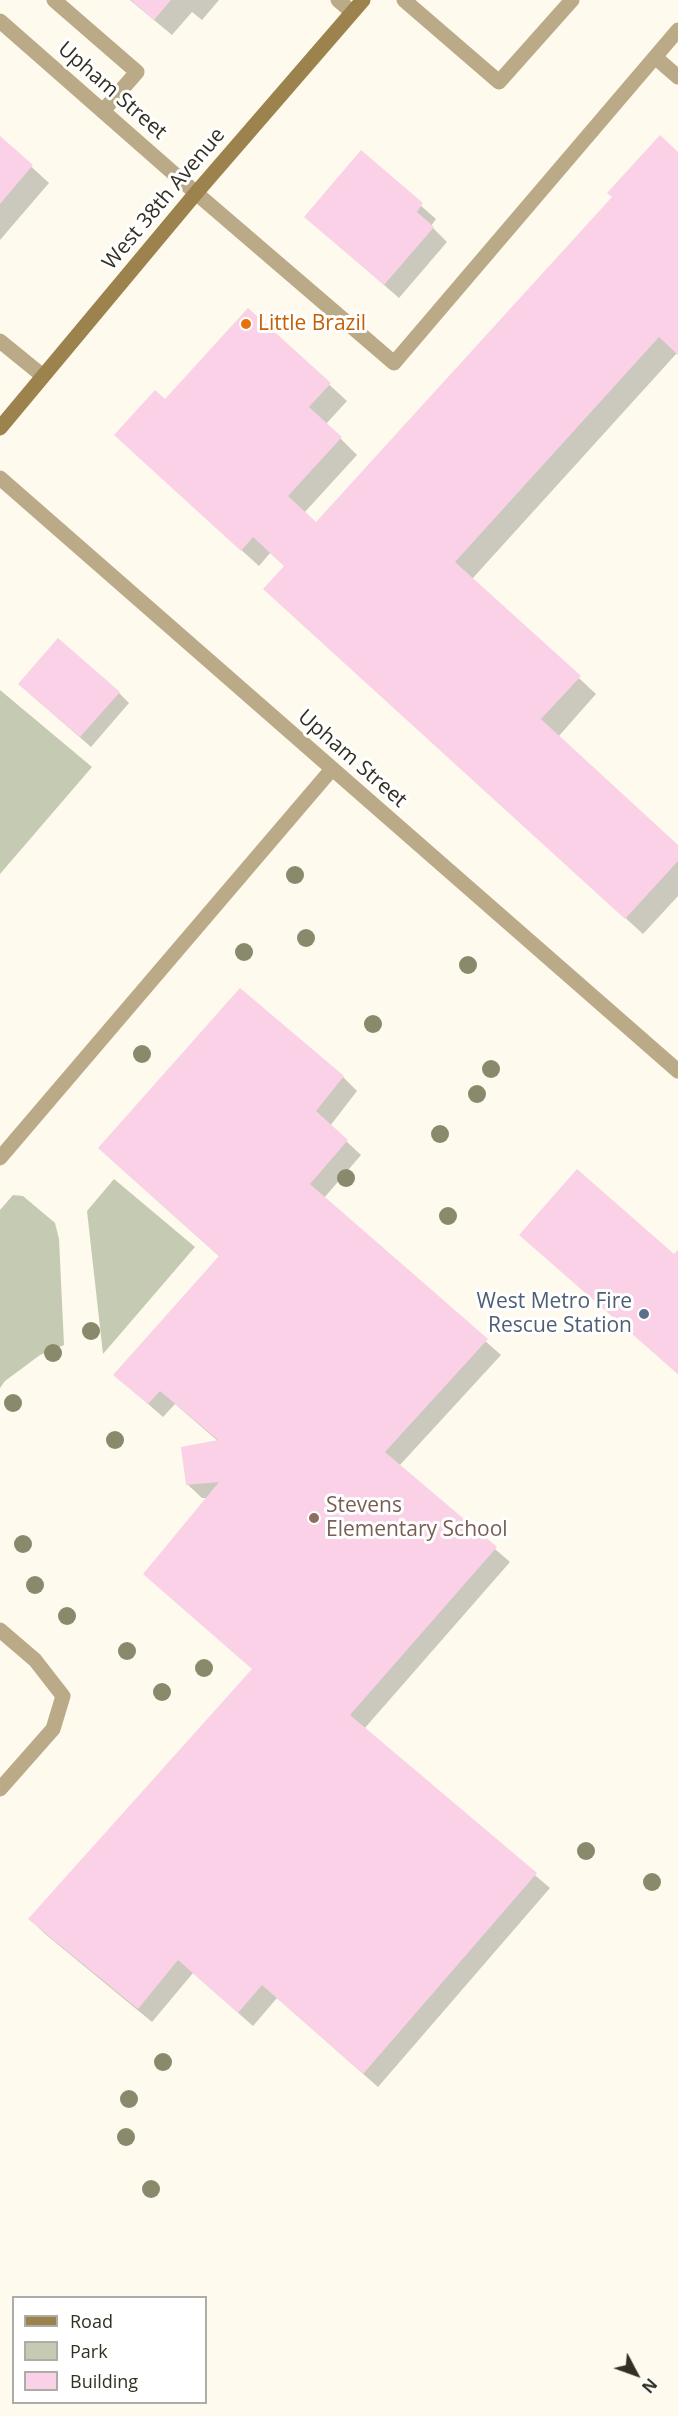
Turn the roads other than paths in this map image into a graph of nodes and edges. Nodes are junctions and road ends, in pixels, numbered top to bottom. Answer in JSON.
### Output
{"nodes":[{"id":1,"x":54,"y":0,"type":"edge"},
{"id":2,"x":338,"y":0,"type":"edge"},
{"id":3,"x":363,"y":0,"type":"edge"},
{"id":4,"x":404,"y":0,"type":"edge"},
{"id":5,"x":572,"y":0,"type":"edge"},
{"id":6,"x":352,"y":12,"type":"junction"},
{"id":7,"x":0,"y":21,"type":"edge"},
{"id":8,"x":678,"y":30,"type":"edge"},
{"id":9,"x":655,"y":57,"type":"junction"},
{"id":10,"x":678,"y":76,"type":"edge"},
{"id":11,"x":102,"y":111,"type":"junction"},
{"id":12,"x":196,"y":193,"type":"junction"},
{"id":13,"x":0,"y":340,"type":"edge"},
{"id":14,"x":43,"y":376,"type":"junction"},
{"id":15,"x":0,"y":428,"type":"edge"},
{"id":16,"x":0,"y":478,"type":"edge"},
{"id":17,"x":332,"y":769,"type":"junction"},
{"id":18,"x":678,"y":1071,"type":"edge"},
{"id":19,"x":0,"y":1158,"type":"edge"},
{"id":20,"x":0,"y":1630,"type":"edge"},
{"id":21,"x":0,"y":1789,"type":"edge"}],
"edges":[{"from":1,"to":11,"type":"street"},
{"from":2,"to":6,"type":"street"},
{"from":3,"to":6,"type":"main road","name":"West 38th Avenue"},
{"from":4,"to":5,"type":"street"},
{"from":6,"to":12,"type":"main road","name":"West 38th Avenue"},
{"from":7,"to":11,"type":"street","name":"Upham Street"},
{"from":8,"to":9,"type":"street"},
{"from":9,"to":10,"type":"street"},
{"from":9,"to":12,"type":"street","name":"Upham Street"},
{"from":11,"to":12,"type":"street","name":"Upham Street"},
{"from":12,"to":14,"type":"main road","name":"West 38th Avenue"},
{"from":13,"to":14,"type":"street"},
{"from":14,"to":15,"type":"main road","name":"West 38th Avenue"},
{"from":16,"to":17,"type":"street","name":"Upham Street"},
{"from":17,"to":18,"type":"street","name":"Upham Street"},
{"from":17,"to":19,"type":"street"},
{"from":20,"to":21,"type":"street"}]}
